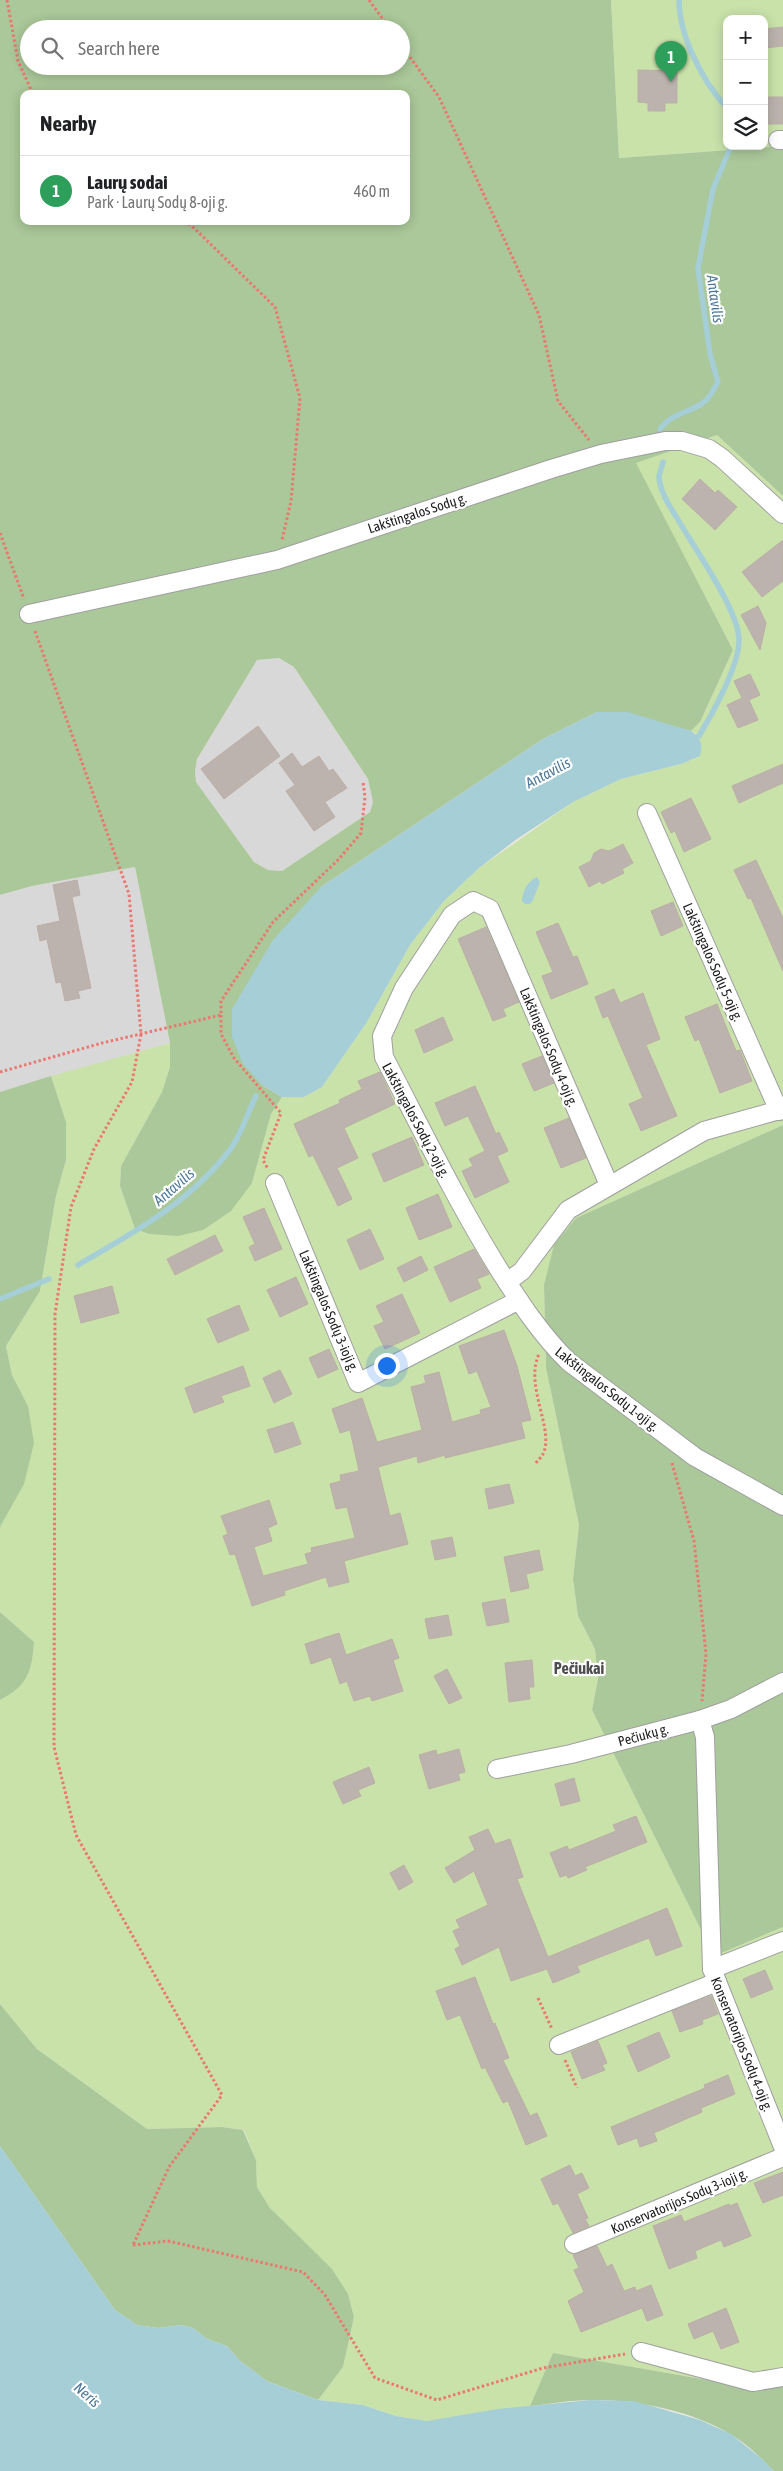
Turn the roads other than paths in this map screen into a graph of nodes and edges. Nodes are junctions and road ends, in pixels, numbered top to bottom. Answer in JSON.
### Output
{"nodes":[{"id":1,"x":783,"y":514,"type":"edge"},
{"id":2,"x":29,"y":614,"type":"road end"},
{"id":3,"x":647,"y":813,"type":"dead end"},
{"id":4,"x":490,"y":909,"type":"joint"},
{"id":5,"x":781,"y":1110,"type":"edge"},
{"id":6,"x":275,"y":1183,"type":"road end"},
{"id":7,"x":609,"y":1185,"type":"junction"},
{"id":8,"x":507,"y":1282,"type":"junction"},
{"id":9,"x":519,"y":1300,"type":"junction"},
{"id":10,"x":783,"y":1506,"type":"edge"},
{"id":11,"x":783,"y":1682,"type":"edge"},
{"id":12,"x":700,"y":1720,"type":"junction"},
{"id":13,"x":498,"y":1769,"type":"dead end"},
{"id":14,"x":783,"y":1942,"type":"edge"},
{"id":15,"x":714,"y":1976,"type":"junction"},
{"id":16,"x":559,"y":2045,"type":"dead end"},
{"id":17,"x":783,"y":2147,"type":"edge"},
{"id":18,"x":783,"y":2157,"type":"edge"},
{"id":19,"x":574,"y":2244,"type":"dead end"},
{"id":20,"x":641,"y":2352,"type":"road end"},
{"id":21,"x":783,"y":2377,"type":"edge"}],
"edges":[{"from":1,"to":2,"type":"street","name":"Lakštingalos Sodų g."},
{"from":3,"to":5,"type":"street","name":"Lakštingalos Sodų 5-oji g."},
{"from":4,"to":7,"type":"street","name":"Lakštingalos Sodų 4-oji g."},
{"from":4,"to":8,"type":"street","name":"Lakštingalos Sodų 2-oji g."},
{"from":5,"to":7,"type":"street"},
{"from":6,"to":9,"type":"street","name":"Lakštingalos Sodų 3-ioji g."},
{"from":7,"to":8,"type":"street"},
{"from":8,"to":9,"type":"street","name":"Lakštingalos Sodų 1-oji g."},
{"from":9,"to":10,"type":"street","name":"Lakštingalos Sodų 1-oji g."},
{"from":11,"to":12,"type":"street","name":"Pečiukų g."},
{"from":12,"to":13,"type":"street","name":"Pečiukų g."},
{"from":12,"to":15,"type":"street"},
{"from":14,"to":15,"type":"street"},
{"from":15,"to":16,"type":"street"},
{"from":15,"to":17,"type":"street","name":"Konservatorijos Sodų 4-oji g."},
{"from":18,"to":19,"type":"street","name":"Konservatorijos Sodų 3-ioji g."},
{"from":20,"to":21,"type":"street"}]}
